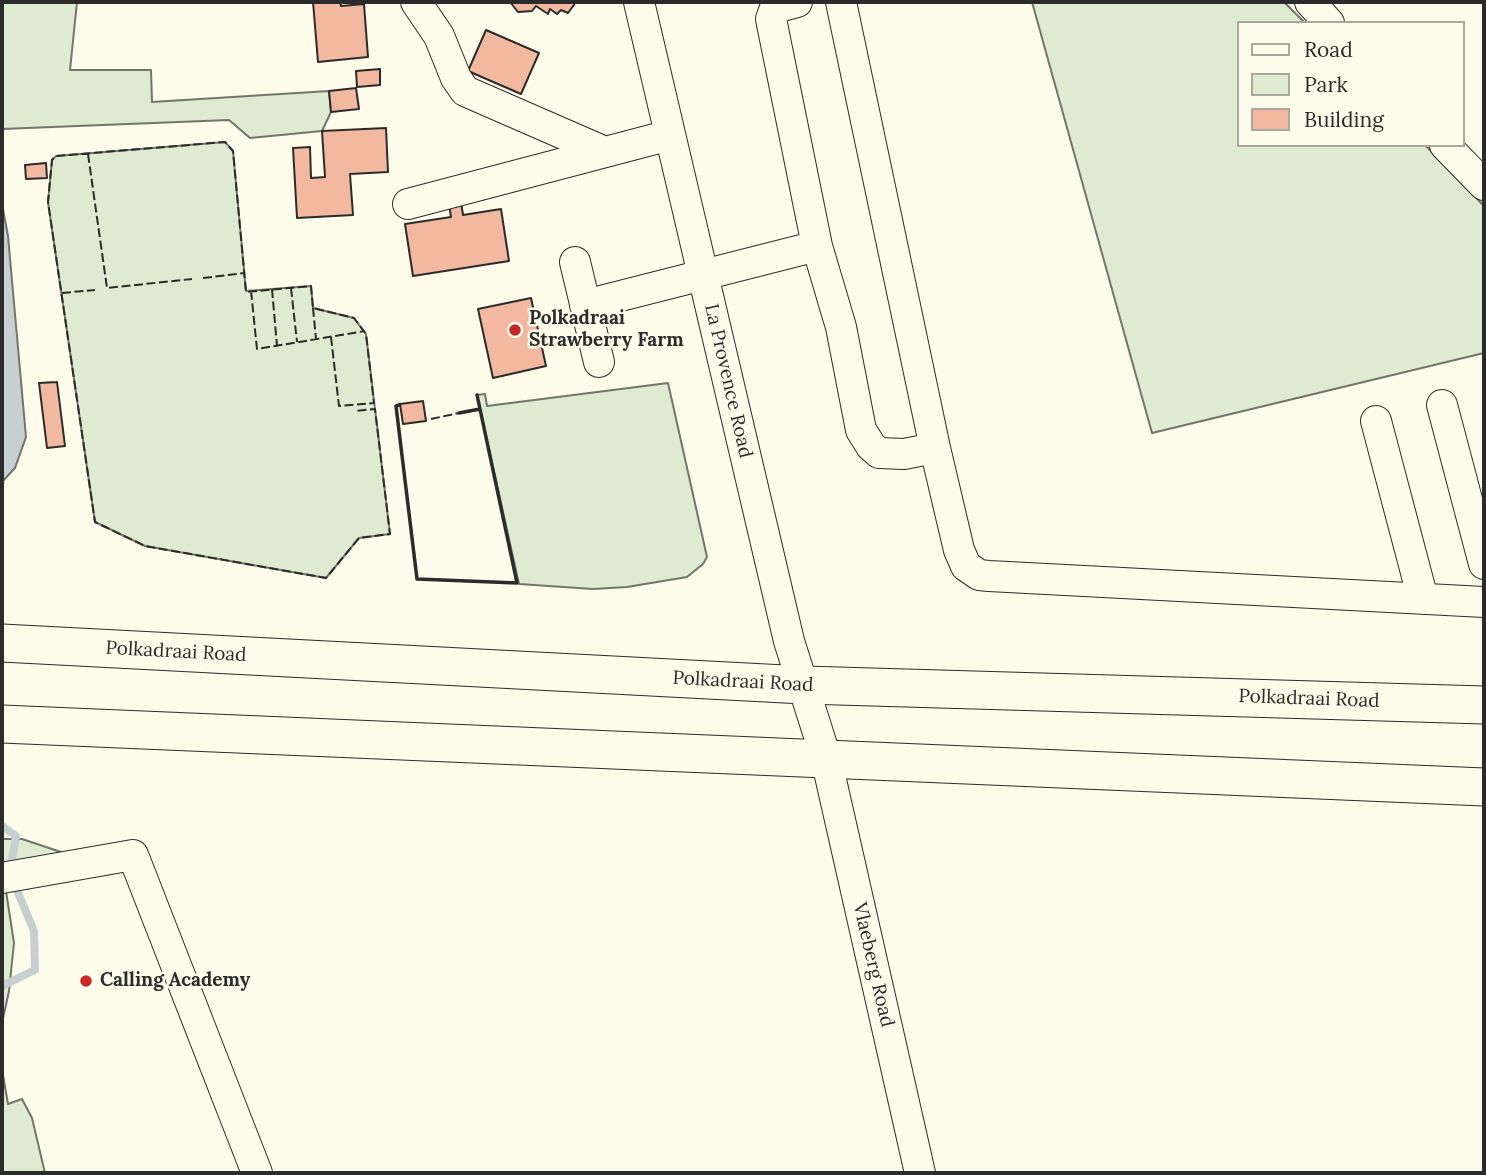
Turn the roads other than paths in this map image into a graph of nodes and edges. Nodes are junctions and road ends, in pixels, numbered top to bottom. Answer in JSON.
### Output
{"nodes":[{"id":1,"x":416,"y":2,"type":"edge"},
{"id":2,"x":639,"y":2,"type":"edge"},
{"id":3,"x":797,"y":2,"type":"edge"},
{"id":4,"x":841,"y":2,"type":"edge"},
{"id":5,"x":1310,"y":2,"type":"edge"},
{"id":6,"x":1327,"y":21,"type":"edge"},
{"id":7,"x":670,"y":135,"type":"junction"},
{"id":8,"x":1447,"y":147,"type":"edge"},
{"id":9,"x":605,"y":152,"type":"junction"},
{"id":10,"x":1484,"y":185,"type":"edge"},
{"id":11,"x":408,"y":204,"type":"dead end"},
{"id":12,"x":817,"y":246,"type":"junction"},
{"id":13,"x":575,"y":262,"type":"dead end"},
{"id":14,"x":703,"y":274,"type":"junction"},
{"id":15,"x":585,"y":305,"type":"junction"},
{"id":16,"x":599,"y":362,"type":"dead end"},
{"id":17,"x":1441,"y":405,"type":"dead end"},
{"id":18,"x":1376,"y":421,"type":"dead end"},
{"id":19,"x":935,"y":448,"type":"junction"},
{"id":20,"x":1484,"y":564,"type":"edge"},
{"id":21,"x":1423,"y":599,"type":"junction"},
{"id":22,"x":1484,"y":602,"type":"edge"},
{"id":23,"x":2,"y":643,"type":"edge"},
{"id":24,"x":804,"y":685,"type":"junction"},
{"id":25,"x":1484,"y":705,"type":"edge"},
{"id":26,"x":2,"y":724,"type":"edge"},
{"id":27,"x":826,"y":758,"type":"junction"},
{"id":28,"x":1484,"y":787,"type":"edge"},
{"id":29,"x":2,"y":878,"type":"edge"},
{"id":30,"x":257,"y":1173,"type":"edge"},
{"id":31,"x":920,"y":1173,"type":"edge"}],
"edges":[{"from":1,"to":9,"type":"street"},
{"from":2,"to":7,"type":"street","name":"La Provence Road"},
{"from":3,"to":12,"type":"street"},
{"from":4,"to":19,"type":"street"},
{"from":5,"to":6,"type":"street"},
{"from":7,"to":9,"type":"street"},
{"from":7,"to":14,"type":"street","name":"La Provence Road"},
{"from":8,"to":10,"type":"street"},
{"from":9,"to":11,"type":"street"},
{"from":12,"to":14,"type":"street"},
{"from":12,"to":19,"type":"street"},
{"from":13,"to":15,"type":"street"},
{"from":14,"to":15,"type":"street"},
{"from":14,"to":24,"type":"street","name":"La Provence Road"},
{"from":15,"to":16,"type":"street"},
{"from":17,"to":20,"type":"street"},
{"from":18,"to":21,"type":"street"},
{"from":19,"to":21,"type":"street"},
{"from":21,"to":22,"type":"street"},
{"from":23,"to":24,"type":"main road","name":"Polkadraai Road"},
{"from":24,"to":25,"type":"main road","name":"Polkadraai Road"},
{"from":24,"to":27,"type":"street","name":"La Provence Road"},
{"from":26,"to":27,"type":"main road"},
{"from":27,"to":28,"type":"main road"},
{"from":27,"to":31,"type":"street","name":"Vlaeberg Road"},
{"from":29,"to":30,"type":"street"}]}
